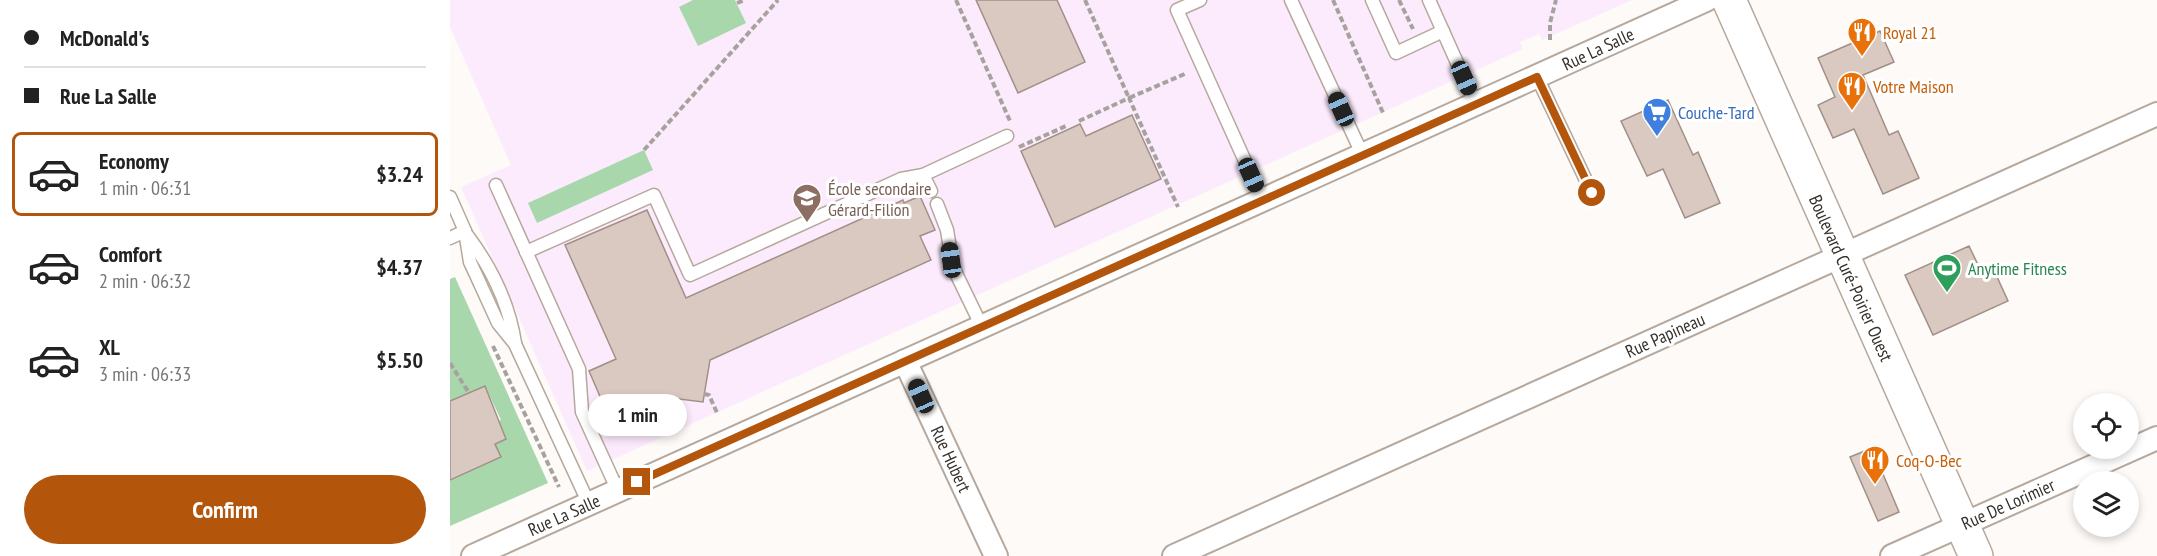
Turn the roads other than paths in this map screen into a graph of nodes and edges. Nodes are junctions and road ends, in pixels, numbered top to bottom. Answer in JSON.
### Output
{"nodes":[{"id":1,"x":1200,"y":0,"type":"edge"},
{"id":2,"x":1292,"y":0,"type":"edge"},
{"id":3,"x":1372,"y":0,"type":"edge"},
{"id":4,"x":1429,"y":0,"type":"edge"},
{"id":5,"x":1706,"y":0,"type":"edge"},
{"id":6,"x":1729,"y":0,"type":"edge"},
{"id":7,"x":1443,"y":31,"type":"junction"},
{"id":8,"x":1537,"y":77,"type":"junction"},
{"id":9,"x":1476,"y":105,"type":"junction"},
{"id":10,"x":2157,"y":114,"type":"edge"},
{"id":11,"x":1013,"y":138,"type":"road end"},
{"id":12,"x":1363,"y":156,"type":"junction"},
{"id":13,"x":923,"y":175,"type":"junction"},
{"id":14,"x":496,"y":185,"type":"dead end"},
{"id":15,"x":931,"y":191,"type":"dead end"},
{"id":16,"x":1592,"y":193,"type":"dead end"},
{"id":17,"x":450,"y":197,"type":"edge"},
{"id":18,"x":1263,"y":201,"type":"junction"},
{"id":19,"x":937,"y":204,"type":"dead end"},
{"id":20,"x":465,"y":231,"type":"junction"},
{"id":21,"x":450,"y":238,"type":"edge"},
{"id":22,"x":526,"y":252,"type":"junction"},
{"id":23,"x":1841,"y":256,"type":"junction"},
{"id":24,"x":982,"y":327,"type":"junction"},
{"id":25,"x":906,"y":361,"type":"junction"},
{"id":26,"x":2157,"y":438,"type":"edge"},
{"id":27,"x":618,"y":490,"type":"junction"},
{"id":28,"x":589,"y":504,"type":"junction"},
{"id":29,"x":1962,"y":525,"type":"junction"},
{"id":30,"x":473,"y":556,"type":"edge"},
{"id":31,"x":996,"y":556,"type":"edge"},
{"id":32,"x":1174,"y":556,"type":"edge"},
{"id":33,"x":1892,"y":556,"type":"edge"},
{"id":34,"x":1976,"y":556,"type":"edge"}],
"edges":[{"from":1,"to":18,"type":"lane"},
{"from":2,"to":12,"type":"lane"},
{"from":3,"to":7,"type":"lane"},
{"from":4,"to":7,"type":"lane"},
{"from":5,"to":8,"type":"street","name":"Rue La Salle"},
{"from":6,"to":23,"type":"main road","name":"Boulevard Curé-Poirier Ouest"},
{"from":7,"to":9,"type":"lane"},
{"from":8,"to":9,"type":"street","name":"Rue La Salle"},
{"from":8,"to":16,"type":"lane"},
{"from":9,"to":12,"type":"street","name":"Rue La Salle"},
{"from":10,"to":23,"type":"street","name":"Rue Papineau"},
{"from":11,"to":13,"type":"lane"},
{"from":12,"to":18,"type":"street","name":"Rue La Salle"},
{"from":13,"to":15,"type":"lane"},
{"from":13,"to":22,"type":"lane"},
{"from":14,"to":22,"type":"lane"},
{"from":17,"to":20,"type":"lane"},
{"from":18,"to":24,"type":"street","name":"Rue La Salle"},
{"from":19,"to":24,"type":"lane"},
{"from":20,"to":21,"type":"lane"},
{"from":20,"to":28,"type":"lane"},
{"from":22,"to":27,"type":"lane"},
{"from":23,"to":29,"type":"main road","name":"Boulevard Curé-Poirier Ouest"},
{"from":23,"to":32,"type":"street","name":"Rue Papineau"},
{"from":24,"to":25,"type":"street","name":"Rue La Salle"},
{"from":25,"to":27,"type":"street","name":"Rue La Salle"},
{"from":25,"to":31,"type":"street","name":"Rue Hubert"},
{"from":26,"to":29,"type":"street","name":"Rue De Lorimier"},
{"from":27,"to":28,"type":"street","name":"Rue La Salle"},
{"from":28,"to":30,"type":"street","name":"Rue La Salle"},
{"from":29,"to":33,"type":"street","name":"Rue De Lorimier"},
{"from":29,"to":34,"type":"main road","name":"Boulevard Curé-Poirier Ouest"}]}
